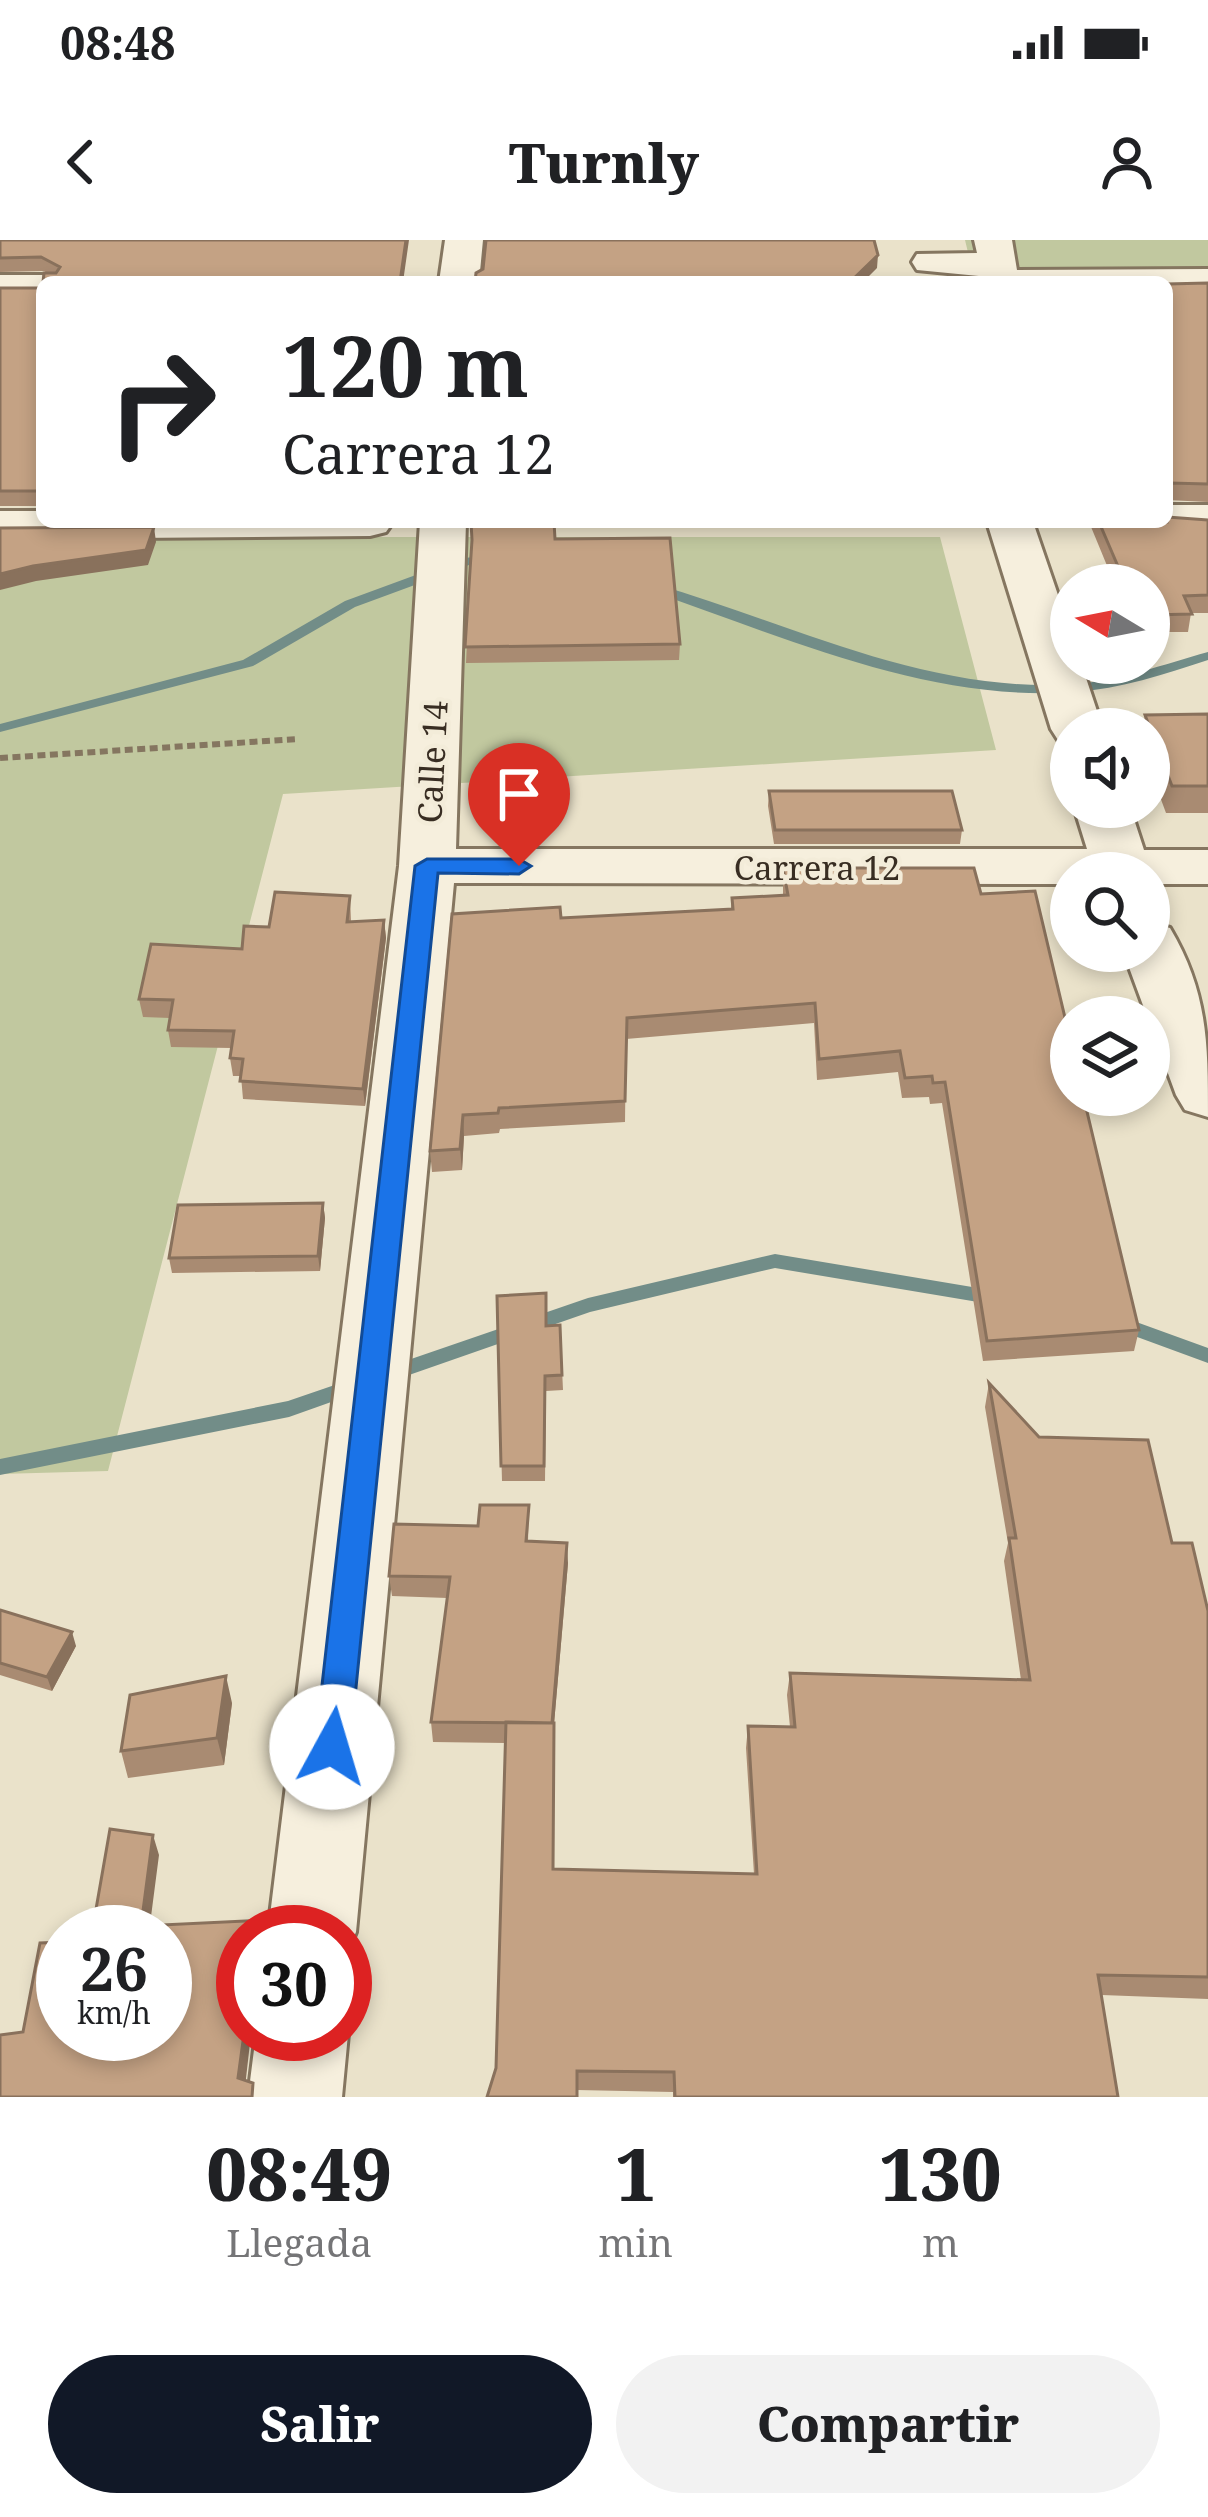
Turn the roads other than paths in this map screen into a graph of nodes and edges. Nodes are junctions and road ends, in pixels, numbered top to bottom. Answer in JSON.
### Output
{"nodes":[{"id":1,"x":464,"y":240,"type":"edge"},
{"id":2,"x":993,"y":240,"type":"edge"},
{"id":3,"x":930,"y":261,"type":"edge"},
{"id":4,"x":460,"y":276,"type":"edge"},
{"id":5,"x":1173,"y":281,"type":"edge"},
{"id":6,"x":1208,"y":281,"type":"edge"},
{"id":7,"x":0,"y":287,"type":"edge"},
{"id":8,"x":36,"y":287,"type":"edge"},
{"id":9,"x":1173,"y":519,"type":"edge"},
{"id":10,"x":1208,"y":519,"type":"edge"},
{"id":11,"x":0,"y":525,"type":"edge"},
{"id":12,"x":36,"y":525,"type":"edge"},
{"id":13,"x":443,"y":528,"type":"edge"},
{"id":14,"x":1012,"y":528,"type":"edge"},
{"id":15,"x":1070,"y":708,"type":"edge"},
{"id":16,"x":427,"y":866,"type":"junction"},
{"id":17,"x":1208,"y":866,"type":"edge"},
{"id":18,"x":1170,"y":868,"type":"edge"},
{"id":19,"x":1050,"y":870,"type":"edge"},
{"id":20,"x":1161,"y":972,"type":"edge"},
{"id":21,"x":1208,"y":1095,"type":"edge"},
{"id":22,"x":316,"y":1905,"type":"edge"},
{"id":23,"x":299,"y":2061,"type":"edge"},
{"id":24,"x":295,"y":2097,"type":"edge"}],
"edges":[{"from":1,"to":4,"type":"street"},
{"from":2,"to":3,"type":"street"},
{"from":5,"to":6,"type":"street"},
{"from":7,"to":8,"type":"street"},
{"from":9,"to":10,"type":"street"},
{"from":11,"to":12,"type":"street"},
{"from":13,"to":16,"type":"street","name":"Calle 14"},
{"from":14,"to":15,"type":"street"},
{"from":16,"to":19,"type":"street","name":"Carrera 12"},
{"from":16,"to":22,"type":"street","name":"Calle 14"},
{"from":17,"to":18,"type":"street","name":"Carrera 12"},
{"from":20,"to":21,"type":"street"},
{"from":23,"to":24,"type":"street"}]}
